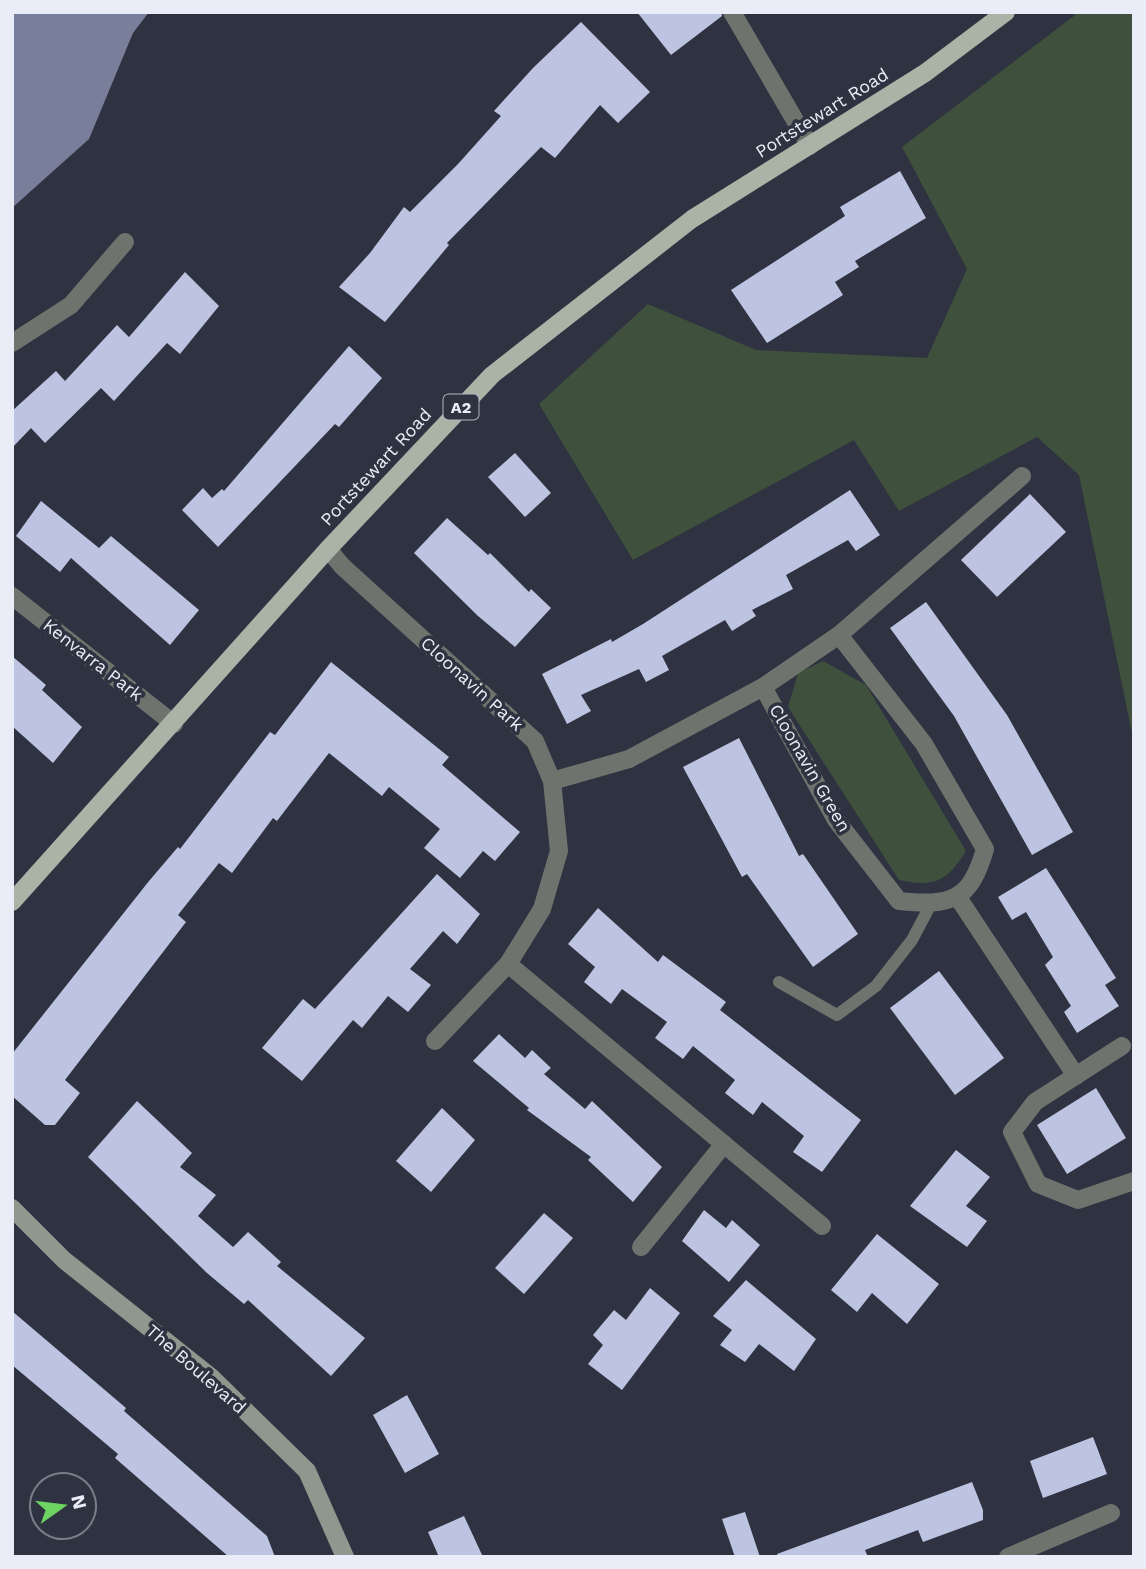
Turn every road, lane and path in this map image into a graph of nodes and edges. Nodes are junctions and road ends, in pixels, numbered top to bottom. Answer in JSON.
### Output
{"nodes":[{"id":1,"x":732,"y":12,"type":"edge"},
{"id":2,"x":1006,"y":12,"type":"edge"},
{"id":3,"x":810,"y":146,"type":"junction"},
{"id":4,"x":125,"y":242,"type":"dead end"},
{"id":5,"x":12,"y":343,"type":"edge"},
{"id":6,"x":1022,"y":476,"type":"dead end"},
{"id":7,"x":328,"y":549,"type":"junction"},
{"id":8,"x":12,"y":596,"type":"edge"},
{"id":9,"x":839,"y":635,"type":"junction"},
{"id":10,"x":762,"y":687,"type":"junction"},
{"id":11,"x":174,"y":724,"type":"junction"},
{"id":12,"x":552,"y":781,"type":"junction"},
{"id":13,"x":957,"y":896,"type":"junction"},
{"id":14,"x":12,"y":902,"type":"edge"},
{"id":15,"x":931,"y":904,"type":"junction"},
{"id":16,"x":508,"y":964,"type":"junction"},
{"id":17,"x":779,"y":982,"type":"dead end"},
{"id":18,"x":435,"y":1041,"type":"dead end"},
{"id":19,"x":1122,"y":1046,"type":"dead end"},
{"id":20,"x":1076,"y":1076,"type":"junction"},
{"id":21,"x":724,"y":1144,"type":"junction"},
{"id":22,"x":1134,"y":1181,"type":"edge"},
{"id":23,"x":12,"y":1208,"type":"edge"},
{"id":24,"x":822,"y":1226,"type":"dead end"},
{"id":25,"x":641,"y":1247,"type":"dead end"},
{"id":26,"x":1111,"y":1513,"type":"dead end"},
{"id":27,"x":345,"y":1557,"type":"edge"},
{"id":28,"x":1008,"y":1557,"type":"edge"}],
"edges":[{"from":1,"to":3,"type":"street"},
{"from":2,"to":3,"type":"main road","name":"Portstewart Road","number":"A2"},
{"from":3,"to":7,"type":"main road","name":"Portstewart Road","number":"A2"},
{"from":4,"to":5,"type":"street"},
{"from":6,"to":9,"type":"street","name":"Cloonavin Green"},
{"from":7,"to":11,"type":"main road","name":"Portstewart Road","number":"A2"},
{"from":7,"to":12,"type":"street","name":"Cloonavin Park"},
{"from":8,"to":11,"type":"street","name":"Kenvarra Park"},
{"from":9,"to":10,"type":"street","name":"Cloonavin Green"},
{"from":9,"to":13,"type":"street"},
{"from":10,"to":12,"type":"street","name":"Cloonavin Green"},
{"from":10,"to":15,"type":"street","name":"Cloonavin Green"},
{"from":11,"to":14,"type":"main road","name":"Portstewart Road","number":"A2"},
{"from":12,"to":16,"type":"street","name":"Cloonavin Park"},
{"from":13,"to":15,"type":"street","name":"Cloonavin Green"},
{"from":13,"to":20,"type":"street"},
{"from":15,"to":17,"type":"lane"},
{"from":16,"to":18,"type":"street","name":"Cloonavin Park"},
{"from":16,"to":21,"type":"street"},
{"from":19,"to":20,"type":"street"},
{"from":20,"to":22,"type":"street"},
{"from":21,"to":24,"type":"street"},
{"from":21,"to":25,"type":"street"},
{"from":23,"to":27,"type":"street","name":"The Boulevard"},
{"from":26,"to":28,"type":"street"}]}
